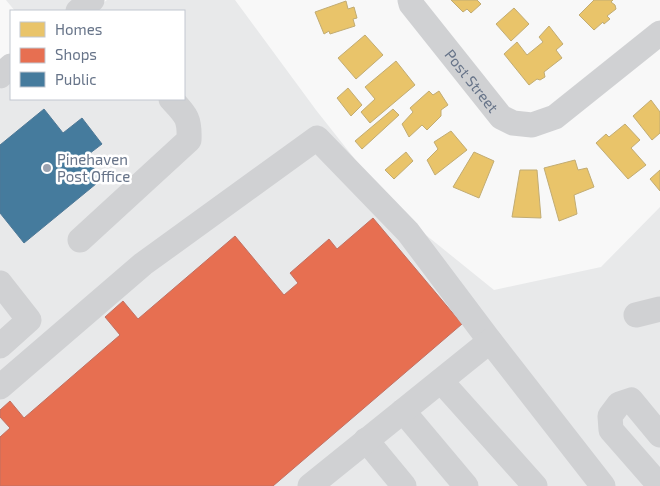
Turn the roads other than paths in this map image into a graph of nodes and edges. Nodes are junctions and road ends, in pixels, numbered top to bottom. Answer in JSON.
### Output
{"nodes":[{"id":1,"x":410,"y":0,"type":"edge"},
{"id":2,"x":660,"y":32,"type":"edge"},
{"id":3,"x":10,"y":67,"type":"edge"},
{"id":4,"x":0,"y":76,"type":"edge"},
{"id":5,"x":172,"y":100,"type":"edge"},
{"id":6,"x":80,"y":240,"type":"dead end"},
{"id":7,"x":0,"y":283,"type":"edge"},
{"id":8,"x":660,"y":309,"type":"edge"},
{"id":9,"x":636,"y":315,"type":"dead end"},
{"id":10,"x":490,"y":341,"type":"junction"},
{"id":11,"x":0,"y":346,"type":"edge"},
{"id":12,"x":442,"y":381,"type":"junction"},
{"id":13,"x":0,"y":387,"type":"edge"},
{"id":14,"x":403,"y":411,"type":"junction"},
{"id":15,"x":660,"y":436,"type":"edge"},
{"id":16,"x":366,"y":440,"type":"junction"},
{"id":17,"x":338,"y":477,"type":"edge"},
{"id":18,"x":310,"y":486,"type":"edge"},
{"id":19,"x":404,"y":486,"type":"edge"},
{"id":20,"x":466,"y":486,"type":"edge"},
{"id":21,"x":535,"y":486,"type":"edge"},
{"id":22,"x":603,"y":486,"type":"edge"},
{"id":23,"x":660,"y":486,"type":"edge"}],
"edges":[{"from":1,"to":2,"type":"street","name":"Post Street"},
{"from":3,"to":4,"type":"street"},
{"from":5,"to":6,"type":"street"},
{"from":7,"to":11,"type":"street"},
{"from":8,"to":9,"type":"street"},
{"from":10,"to":12,"type":"street"},
{"from":10,"to":13,"type":"street"},
{"from":10,"to":22,"type":"street"},
{"from":12,"to":14,"type":"street"},
{"from":12,"to":21,"type":"street"},
{"from":14,"to":16,"type":"street"},
{"from":14,"to":20,"type":"street"},
{"from":15,"to":23,"type":"street"},
{"from":16,"to":17,"type":"street"},
{"from":16,"to":19,"type":"street"},
{"from":17,"to":18,"type":"street"}]}
